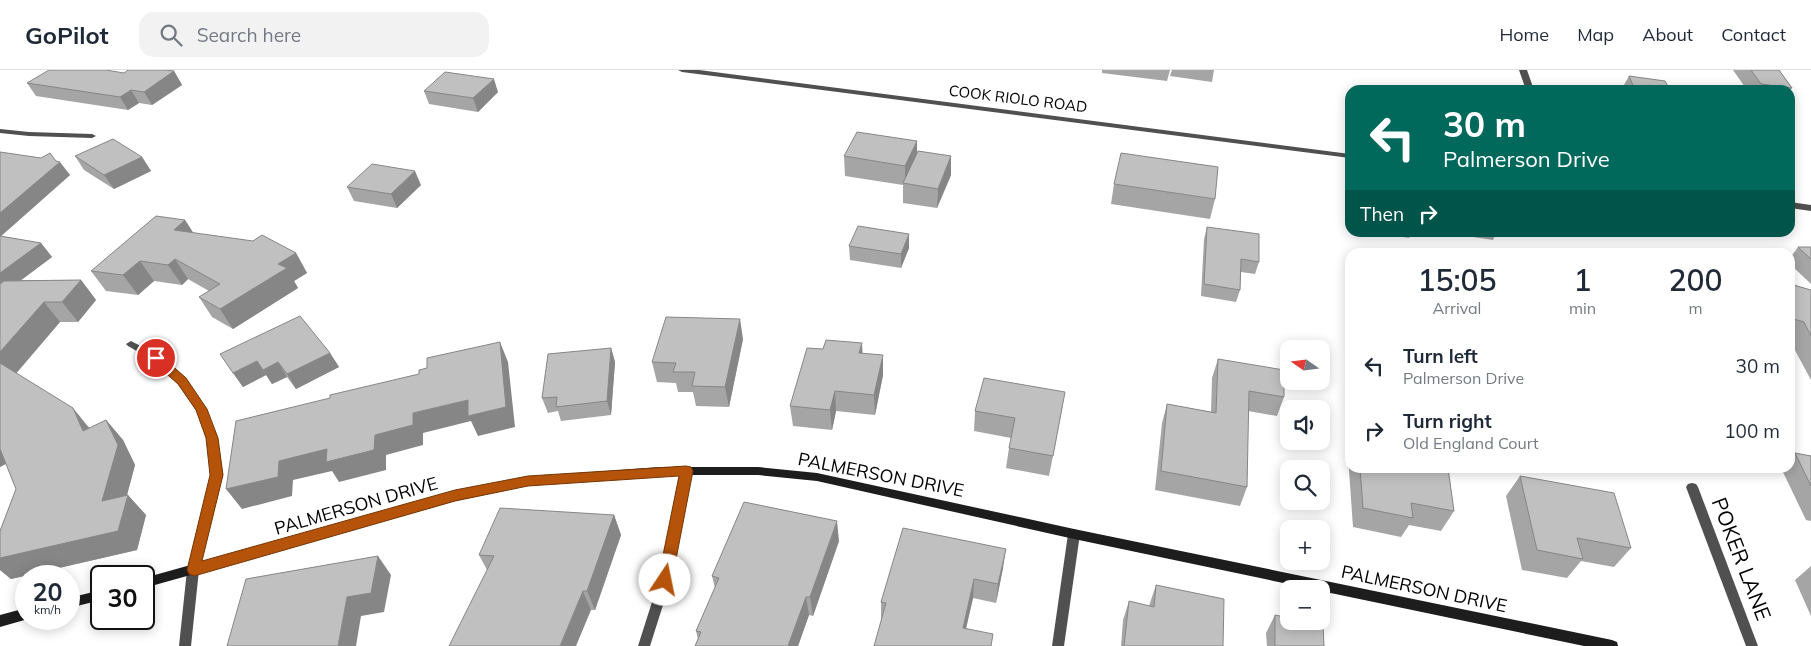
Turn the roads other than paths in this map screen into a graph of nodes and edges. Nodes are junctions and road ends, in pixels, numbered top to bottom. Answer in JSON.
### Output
{"nodes":[{"id":1,"x":682,"y":70,"type":"edge"},
{"id":2,"x":1523,"y":70,"type":"edge"},
{"id":3,"x":1528,"y":85,"type":"edge"},
{"id":4,"x":0,"y":131,"type":"edge"},
{"id":5,"x":92,"y":136,"type":"dead end"},
{"id":6,"x":1345,"y":155,"type":"edge"},
{"id":7,"x":1795,"y":206,"type":"edge"},
{"id":8,"x":1811,"y":208,"type":"edge"},
{"id":9,"x":131,"y":344,"type":"dead end"},
{"id":10,"x":686,"y":471,"type":"junction"},
{"id":11,"x":1692,"y":486,"type":"dead end"},
{"id":12,"x":1074,"y":534,"type":"junction"},
{"id":13,"x":194,"y":570,"type":"junction"},
{"id":14,"x":155,"y":580,"type":"edge"},
{"id":15,"x":15,"y":617,"type":"edge"},
{"id":16,"x":0,"y":621,"type":"edge"},
{"id":17,"x":185,"y":646,"type":"edge"},
{"id":18,"x":644,"y":646,"type":"edge"},
{"id":19,"x":1058,"y":646,"type":"edge"},
{"id":20,"x":1612,"y":646,"type":"edge"},
{"id":21,"x":1752,"y":646,"type":"edge"}],
"edges":[{"from":1,"to":6,"type":"street","name":"COOK RIOLO ROAD"},
{"from":2,"to":3,"type":"street"},
{"from":4,"to":5,"type":"street"},
{"from":7,"to":8,"type":"street"},
{"from":9,"to":13,"type":"street"},
{"from":10,"to":12,"type":"street","name":"PALMERSON DRIVE"},
{"from":10,"to":13,"type":"street","name":"PALMERSON DRIVE"},
{"from":10,"to":18,"type":"street"},
{"from":11,"to":21,"type":"street","name":"POKER LANE"},
{"from":12,"to":19,"type":"street"},
{"from":12,"to":20,"type":"street","name":"PALMERSON DRIVE"},
{"from":13,"to":14,"type":"street","name":"PALMERSON DRIVE"},
{"from":13,"to":17,"type":"street"},
{"from":15,"to":16,"type":"street"}]}
